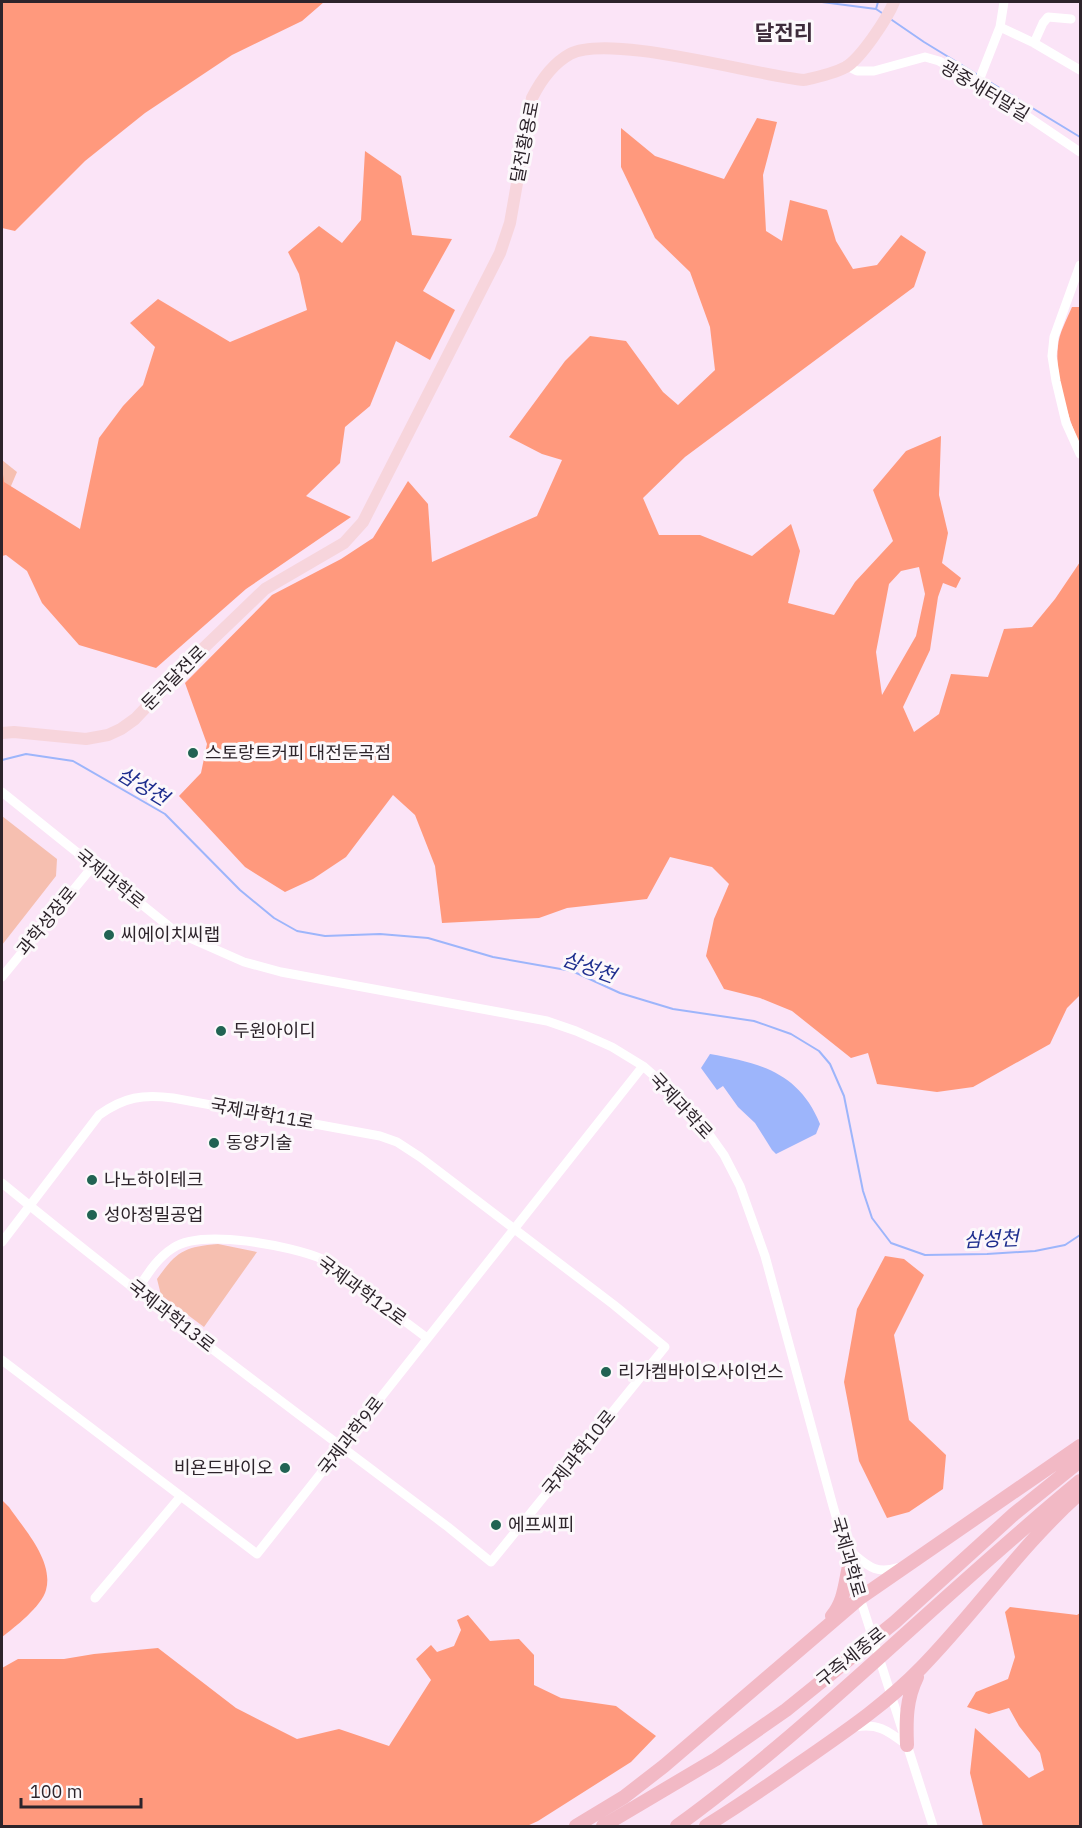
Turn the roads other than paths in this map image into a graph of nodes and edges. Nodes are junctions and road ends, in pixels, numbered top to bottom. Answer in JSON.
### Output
{"nodes":[{"id":1,"x":1004,"y":2,"type":"edge"},
{"id":2,"x":892,"y":6,"type":"edge"},
{"id":3,"x":1071,"y":19,"type":"dead end"},
{"id":4,"x":1000,"y":27,"type":"junction"},
{"id":5,"x":1034,"y":43,"type":"junction"},
{"id":6,"x":847,"y":66,"type":"junction"},
{"id":7,"x":1080,"y":70,"type":"edge"},
{"id":8,"x":978,"y":83,"type":"junction"},
{"id":9,"x":1080,"y":152,"type":"edge"},
{"id":10,"x":1080,"y":265,"type":"edge"},
{"id":11,"x":1080,"y":454,"type":"edge"},
{"id":12,"x":324,"y":555,"type":"joint"},
{"id":13,"x":2,"y":733,"type":"edge"},
{"id":14,"x":2,"y":792,"type":"edge"},
{"id":15,"x":93,"y":866,"type":"junction"},
{"id":16,"x":2,"y":977,"type":"edge"},
{"id":17,"x":643,"y":1066,"type":"junction"},
{"id":18,"x":2,"y":1183,"type":"edge"},
{"id":19,"x":28,"y":1205,"type":"junction"},
{"id":20,"x":513,"y":1229,"type":"junction"},
{"id":21,"x":2,"y":1242,"type":"edge"},
{"id":22,"x":136,"y":1290,"type":"junction"},
{"id":23,"x":427,"y":1338,"type":"junction"},
{"id":24,"x":2,"y":1360,"type":"edge"},
{"id":25,"x":1080,"y":1446,"type":"edge"},
{"id":26,"x":342,"y":1447,"type":"junction"},
{"id":27,"x":1080,"y":1461,"type":"edge"},
{"id":28,"x":1080,"y":1481,"type":"edge"},
{"id":29,"x":1080,"y":1493,"type":"edge"},
{"id":30,"x":181,"y":1496,"type":"junction"},
{"id":31,"x":846,"y":1548,"type":"junction"},
{"id":32,"x":850,"y":1562,"type":"junction"},
{"id":33,"x":908,"y":1565,"type":"junction"},
{"id":34,"x":95,"y":1598,"type":"dead end"},
{"id":35,"x":860,"y":1598,"type":"junction"},
{"id":36,"x":824,"y":1629,"type":"junction"},
{"id":37,"x":921,"y":1668,"type":"junction"},
{"id":38,"x":891,"y":1697,"type":"junction"},
{"id":39,"x":852,"y":1727,"type":"junction"},
{"id":40,"x":907,"y":1745,"type":"junction"},
{"id":41,"x":576,"y":1827,"type":"edge"},
{"id":42,"x":603,"y":1827,"type":"edge"},
{"id":43,"x":677,"y":1827,"type":"edge"},
{"id":44,"x":706,"y":1827,"type":"edge"},
{"id":45,"x":933,"y":1827,"type":"edge"}],
"edges":[{"from":1,"to":4,"type":"street"},
{"from":2,"to":6,"type":"main road","name":"달전황용로"},
{"from":3,"to":5,"type":"street"},
{"from":4,"to":5,"type":"street"},
{"from":4,"to":8,"type":"street"},
{"from":5,"to":7,"type":"street"},
{"from":6,"to":8,"type":"street","name":"광중새터말길"},
{"from":6,"to":12,"type":"main road","name":"달전황용로"},
{"from":8,"to":9,"type":"street","name":"광중새터말길"},
{"from":10,"to":11,"type":"street"},
{"from":12,"to":13,"type":"main road","name":"둔곡달전로"},
{"from":14,"to":15,"type":"street","name":"국제과학로"},
{"from":15,"to":16,"type":"street","name":"과학성장로"},
{"from":15,"to":17,"type":"street","name":"국제과학로"},
{"from":17,"to":20,"type":"street","name":"국제과학9로"},
{"from":17,"to":31,"type":"street","name":"국제과학로"},
{"from":18,"to":19,"type":"street","name":"국제과학13로"},
{"from":19,"to":20,"type":"street","name":"국제과학11로"},
{"from":19,"to":21,"type":"street"},
{"from":19,"to":22,"type":"street","name":"국제과학13로"},
{"from":20,"to":23,"type":"street","name":"국제과학9로"},
{"from":20,"to":26,"type":"street","name":"국제과학10로"},
{"from":22,"to":23,"type":"street","name":"국제과학12로"},
{"from":22,"to":26,"type":"street","name":"국제과학13로"},
{"from":23,"to":26,"type":"street","name":"국제과학9로"},
{"from":24,"to":30,"type":"street","name":"국제과학9로"},
{"from":25,"to":33,"type":"highway"},
{"from":26,"to":30,"type":"street","name":"국제과학9로"},
{"from":27,"to":42,"type":"highway","name":"구즉세종로"},
{"from":28,"to":43,"type":"highway","name":"구즉세종로"},
{"from":29,"to":37,"type":"highway"},
{"from":30,"to":34,"type":"street"},
{"from":31,"to":32,"type":"street","name":"국제과학로"},
{"from":31,"to":33,"type":"street"},
{"from":32,"to":35,"type":"street","name":"국제과학로"},
{"from":32,"to":36,"type":"highway"},
{"from":33,"to":35,"type":"highway"},
{"from":35,"to":36,"type":"highway"},
{"from":35,"to":38,"type":"street","name":"국제과학로"},
{"from":36,"to":41,"type":"highway"},
{"from":37,"to":38,"type":"highway"},
{"from":37,"to":40,"type":"highway"},
{"from":38,"to":39,"type":"highway"},
{"from":38,"to":40,"type":"street","name":"국제과학로"},
{"from":39,"to":40,"type":"street"},
{"from":39,"to":44,"type":"highway"},
{"from":40,"to":45,"type":"street","name":"국제과학로"}]}
